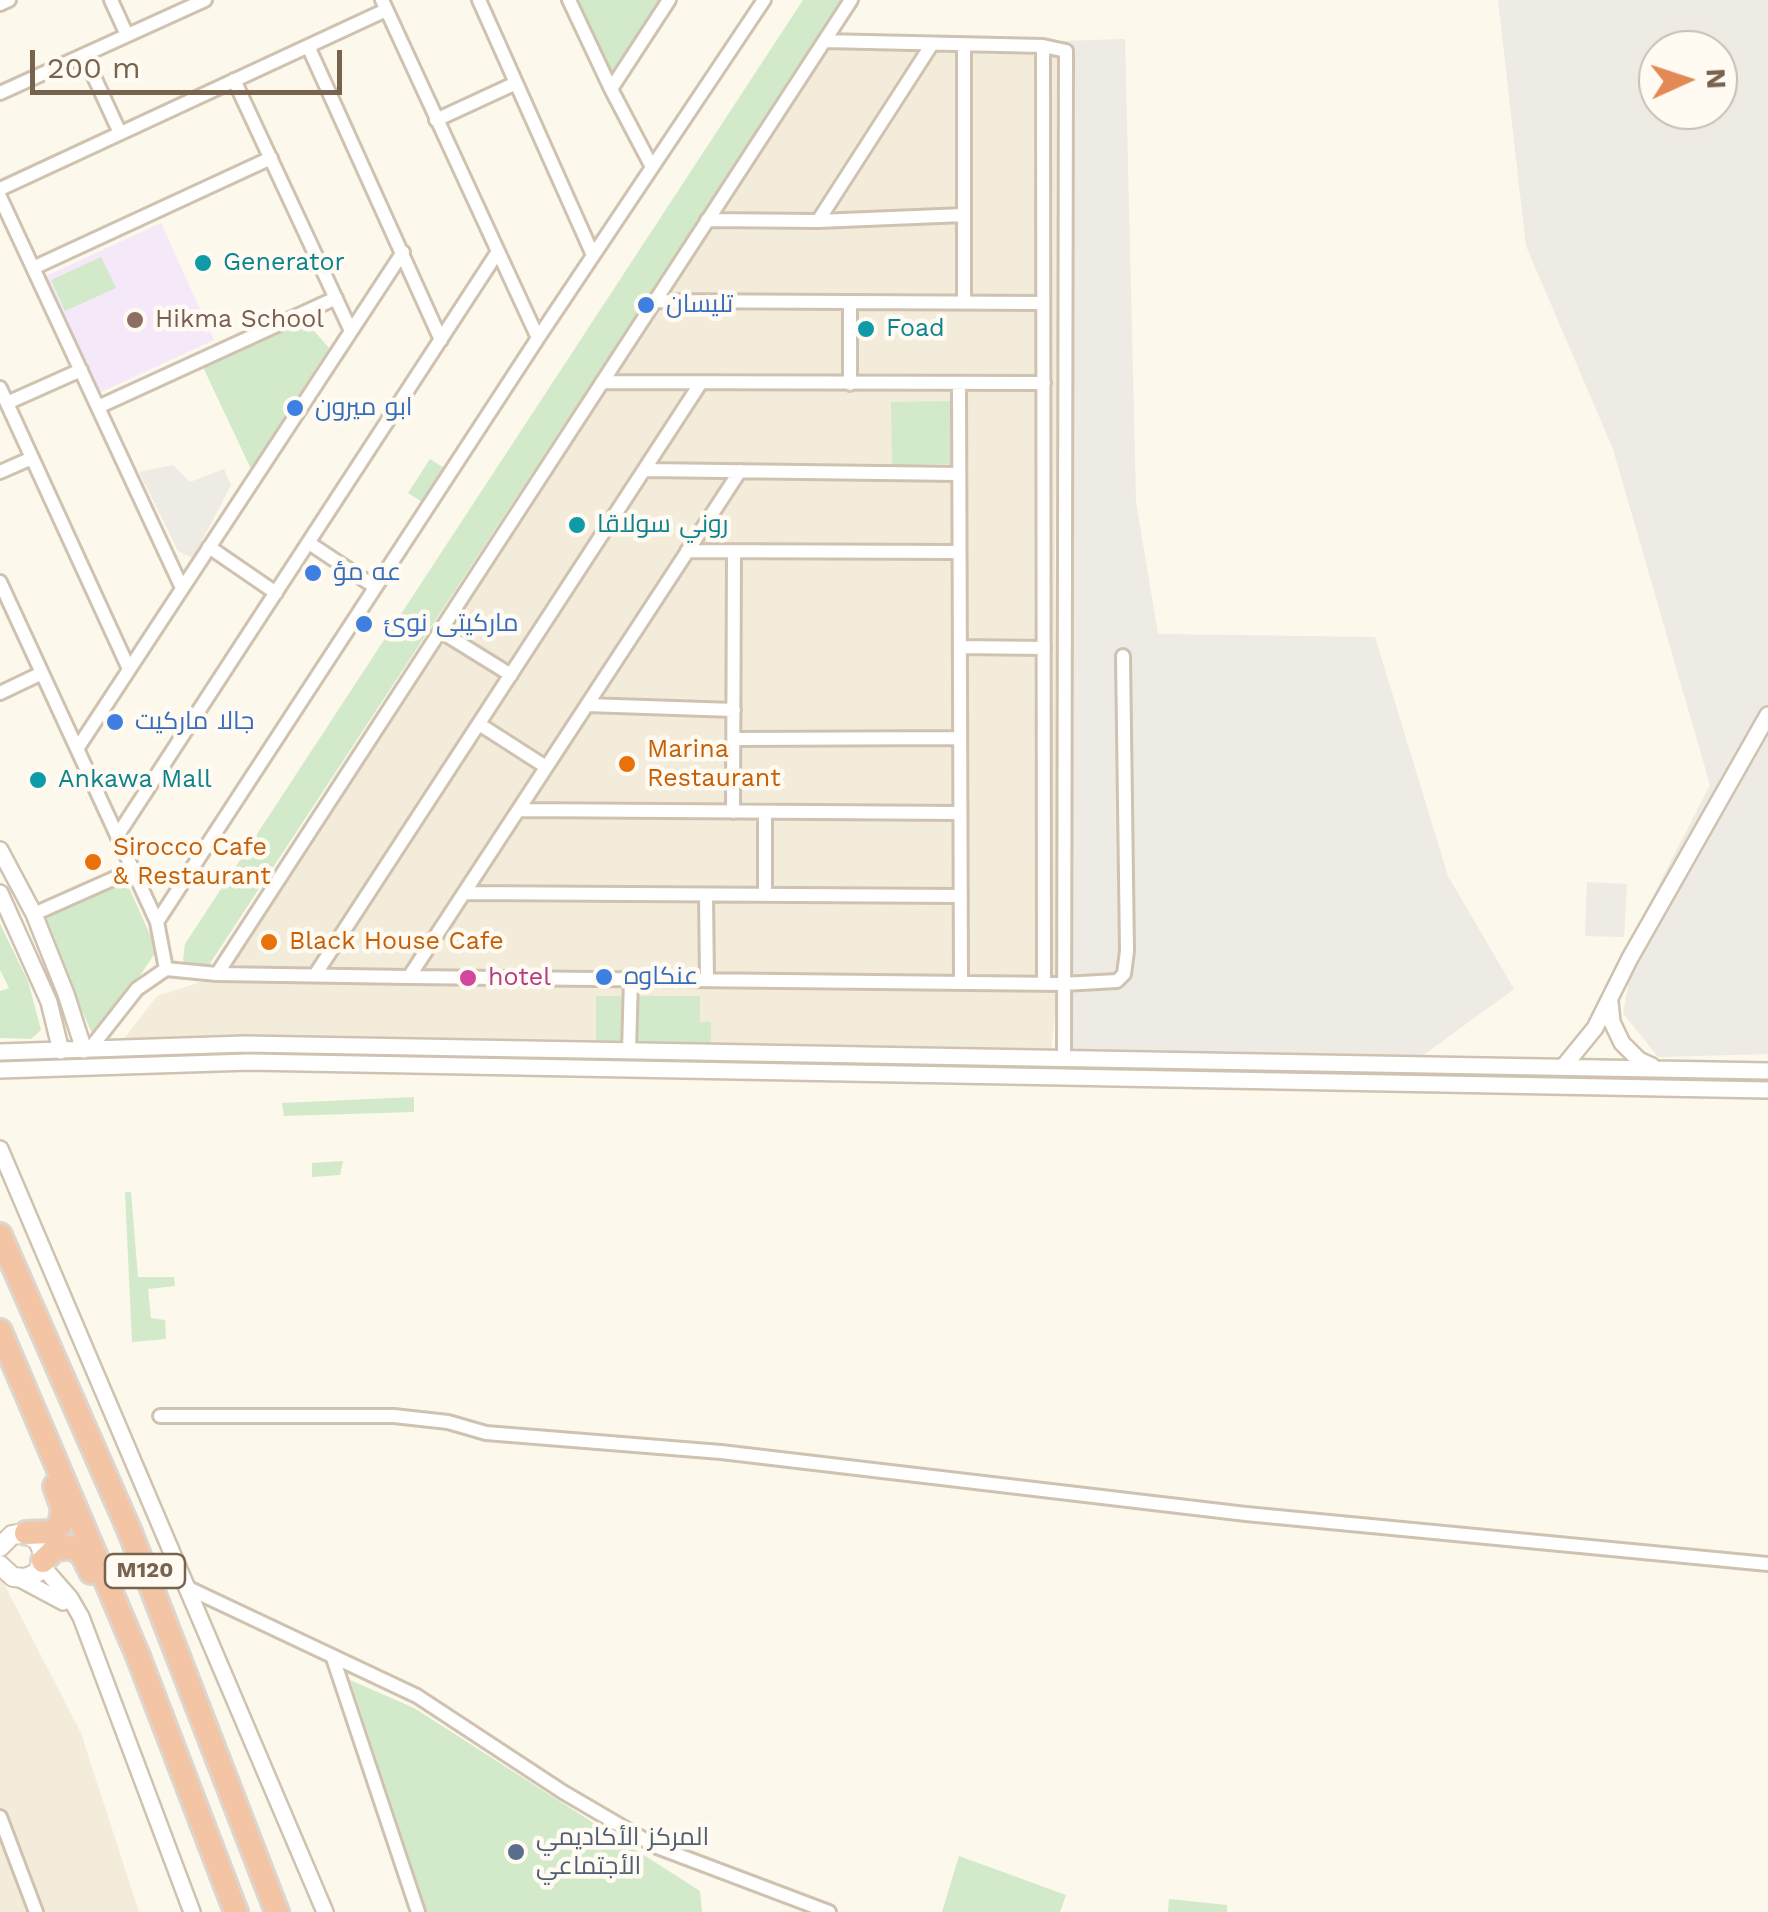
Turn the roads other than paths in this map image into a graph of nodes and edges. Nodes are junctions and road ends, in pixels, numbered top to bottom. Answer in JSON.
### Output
{"nodes":[{"id":1,"x":9,"y":0,"type":"edge"},
{"id":2,"x":111,"y":0,"type":"edge"},
{"id":3,"x":479,"y":0,"type":"edge"},
{"id":4,"x":570,"y":0,"type":"edge"},
{"id":5,"x":669,"y":0,"type":"edge"},
{"id":6,"x":850,"y":0,"type":"edge"},
{"id":7,"x":201,"y":1,"type":"edge"},
{"id":8,"x":762,"y":1,"type":"edge"},
{"id":9,"x":0,"y":4,"type":"edge"},
{"id":10,"x":384,"y":5,"type":"edge"},
{"id":11,"x":127,"y":35,"type":"junction"},
{"id":12,"x":824,"y":42,"type":"junction"},
{"id":13,"x":932,"y":44,"type":"junction"},
{"id":14,"x":964,"y":45,"type":"junction"},
{"id":15,"x":308,"y":46,"type":"junction"},
{"id":16,"x":1043,"y":46,"type":"junction"},
{"id":17,"x":84,"y":55,"type":"junction"},
{"id":18,"x":234,"y":80,"type":"junction"},
{"id":19,"x":516,"y":83,"type":"junction"},
{"id":20,"x":610,"y":89,"type":"junction"},
{"id":21,"x":0,"y":93,"type":"edge"},
{"id":22,"x":436,"y":120,"type":"junction"},
{"id":23,"x":120,"y":134,"type":"junction"},
{"id":24,"x":271,"y":158,"type":"junction"},
{"id":25,"x":652,"y":167,"type":"junction"},
{"id":26,"x":0,"y":189,"type":"edge"},
{"id":27,"x":0,"y":197,"type":"edge"},
{"id":28,"x":964,"y":215,"type":"junction"},
{"id":29,"x":708,"y":220,"type":"junction"},
{"id":30,"x":818,"y":222,"type":"junction"},
{"id":31,"x":403,"y":252,"type":"junction"},
{"id":32,"x":496,"y":254,"type":"junction"},
{"id":33,"x":593,"y":256,"type":"junction"},
{"id":34,"x":33,"y":268,"type":"junction"},
{"id":35,"x":336,"y":298,"type":"junction"},
{"id":36,"x":655,"y":300,"type":"junction"},
{"id":37,"x":964,"y":302,"type":"junction"},
{"id":38,"x":850,"y":304,"type":"junction"},
{"id":39,"x":1044,"y":304,"type":"junction"},
{"id":40,"x":351,"y":331,"type":"junction"},
{"id":41,"x":538,"y":338,"type":"junction"},
{"id":42,"x":441,"y":340,"type":"junction"},
{"id":43,"x":80,"y":370,"type":"junction"},
{"id":44,"x":602,"y":382,"type":"junction"},
{"id":45,"x":1044,"y":383,"type":"junction"},
{"id":46,"x":700,"y":384,"type":"junction"},
{"id":47,"x":850,"y":384,"type":"junction"},
{"id":48,"x":959,"y":384,"type":"junction"},
{"id":49,"x":0,"y":388,"type":"edge"},
{"id":50,"x":7,"y":403,"type":"junction"},
{"id":51,"x":98,"y":407,"type":"junction"},
{"id":52,"x":32,"y":458,"type":"junction"},
{"id":53,"x":644,"y":470,"type":"junction"},
{"id":54,"x":740,"y":470,"type":"junction"},
{"id":55,"x":0,"y":472,"type":"edge"},
{"id":56,"x":959,"y":474,"type":"junction"},
{"id":57,"x":308,"y":543,"type":"junction"},
{"id":58,"x":209,"y":547,"type":"junction"},
{"id":59,"x":688,"y":551,"type":"junction"},
{"id":60,"x":734,"y":551,"type":"junction"},
{"id":61,"x":960,"y":552,"type":"junction"},
{"id":62,"x":0,"y":582,"type":"edge"},
{"id":63,"x":182,"y":588,"type":"junction"},
{"id":64,"x":375,"y":588,"type":"junction"},
{"id":65,"x":276,"y":593,"type":"junction"},
{"id":66,"x":440,"y":631,"type":"junction"},
{"id":67,"x":960,"y":647,"type":"junction"},
{"id":68,"x":1044,"y":648,"type":"junction"},
{"id":69,"x":1123,"y":656,"type":"dead end"},
{"id":70,"x":130,"y":669,"type":"junction"},
{"id":71,"x":42,"y":673,"type":"junction"},
{"id":72,"x":510,"y":675,"type":"junction"},
{"id":73,"x":0,"y":692,"type":"edge"},
{"id":74,"x":587,"y":704,"type":"junction"},
{"id":75,"x":734,"y":710,"type":"junction"},
{"id":76,"x":1768,"y":715,"type":"edge"},
{"id":77,"x":479,"y":724,"type":"junction"},
{"id":78,"x":960,"y":738,"type":"junction"},
{"id":79,"x":734,"y":739,"type":"junction"},
{"id":80,"x":77,"y":748,"type":"junction"},
{"id":81,"x":546,"y":768,"type":"junction"},
{"id":82,"x":519,"y":810,"type":"junction"},
{"id":83,"x":733,"y":812,"type":"junction"},
{"id":84,"x":764,"y":812,"type":"junction"},
{"id":85,"x":960,"y":813,"type":"junction"},
{"id":86,"x":117,"y":836,"type":"junction"},
{"id":87,"x":0,"y":850,"type":"edge"},
{"id":88,"x":132,"y":870,"type":"junction"},
{"id":89,"x":0,"y":894,"type":"edge"},
{"id":90,"x":464,"y":894,"type":"junction"},
{"id":91,"x":706,"y":894,"type":"junction"},
{"id":92,"x":765,"y":895,"type":"junction"},
{"id":93,"x":960,"y":896,"type":"junction"},
{"id":94,"x":34,"y":914,"type":"junction"},
{"id":95,"x":157,"y":922,"type":"junction"},
{"id":96,"x":166,"y":969,"type":"junction"},
{"id":97,"x":217,"y":974,"type":"junction"},
{"id":98,"x":315,"y":975,"type":"junction"},
{"id":99,"x":409,"y":977,"type":"junction"},
{"id":100,"x":631,"y":979,"type":"junction"},
{"id":101,"x":706,"y":980,"type":"junction"},
{"id":102,"x":961,"y":982,"type":"junction"},
{"id":103,"x":1044,"y":984,"type":"junction"},
{"id":104,"x":1063,"y":984,"type":"junction"},
{"id":105,"x":1610,"y":998,"type":"junction"},
{"id":106,"x":72,"y":1010,"type":"junction"},
{"id":107,"x":53,"y":1015,"type":"junction"},
{"id":108,"x":87,"y":1050,"type":"junction"},
{"id":109,"x":629,"y":1050,"type":"junction"},
{"id":110,"x":61,"y":1051,"type":"junction"},
{"id":111,"x":0,"y":1052,"type":"edge"},
{"id":112,"x":1064,"y":1058,"type":"junction"},
{"id":113,"x":1564,"y":1066,"type":"junction"},
{"id":114,"x":1662,"y":1069,"type":"junction"},
{"id":115,"x":0,"y":1070,"type":"edge"},
{"id":116,"x":1768,"y":1071,"type":"edge"},
{"id":117,"x":1768,"y":1090,"type":"edge"},
{"id":118,"x":0,"y":1137,"type":"edge"},
{"id":119,"x":3,"y":1155,"type":"edge"},
{"id":120,"x":0,"y":1235,"type":"edge"},
{"id":121,"x":0,"y":1331,"type":"edge"},
{"id":122,"x":37,"y":1416,"type":"junction"},
{"id":123,"x":160,"y":1416,"type":"dead end"},
{"id":124,"x":26,"y":1534,"type":"junction"},
{"id":125,"x":0,"y":1547,"type":"edge"},
{"id":126,"x":42,"y":1563,"type":"junction"},
{"id":127,"x":1768,"y":1564,"type":"edge"},
{"id":128,"x":8,"y":1575,"type":"edge"},
{"id":129,"x":186,"y":1587,"type":"junction"},
{"id":130,"x":125,"y":1624,"type":"junction"},
{"id":131,"x":333,"y":1658,"type":"junction"},
{"id":132,"x":96,"y":1662,"type":"junction"},
{"id":133,"x":0,"y":1817,"type":"edge"},
{"id":134,"x":4,"y":1837,"type":"edge"},
{"id":135,"x":36,"y":1912,"type":"edge"},
{"id":136,"x":192,"y":1912,"type":"edge"},
{"id":137,"x":236,"y":1912,"type":"edge"},
{"id":138,"x":277,"y":1912,"type":"edge"},
{"id":139,"x":325,"y":1912,"type":"edge"},
{"id":140,"x":418,"y":1912,"type":"edge"},
{"id":141,"x":829,"y":1912,"type":"edge"}],
"edges":[{"from":1,"to":9,"type":"street"},
{"from":2,"to":11,"type":"street"},
{"from":3,"to":19,"type":"street"},
{"from":4,"to":20,"type":"street"},
{"from":5,"to":20,"type":"street"},
{"from":6,"to":12,"type":"street"},
{"from":7,"to":11,"type":"street"},
{"from":8,"to":25,"type":"street"},
{"from":10,"to":15,"type":"street"},
{"from":10,"to":22,"type":"street"},
{"from":11,"to":17,"type":"street"},
{"from":12,"to":13,"type":"street"},
{"from":12,"to":29,"type":"street"},
{"from":13,"to":14,"type":"street"},
{"from":13,"to":30,"type":"street"},
{"from":14,"to":16,"type":"street"},
{"from":14,"to":28,"type":"street"},
{"from":15,"to":18,"type":"street"},
{"from":15,"to":31,"type":"street"},
{"from":16,"to":39,"type":"street"},
{"from":16,"to":104,"type":"street"},
{"from":17,"to":21,"type":"street"},
{"from":17,"to":23,"type":"street"},
{"from":18,"to":23,"type":"street"},
{"from":18,"to":24,"type":"street"},
{"from":19,"to":22,"type":"street"},
{"from":19,"to":33,"type":"street"},
{"from":20,"to":25,"type":"street"},
{"from":22,"to":32,"type":"street"},
{"from":23,"to":26,"type":"street"},
{"from":24,"to":34,"type":"street"},
{"from":24,"to":35,"type":"street"},
{"from":25,"to":33,"type":"street"},
{"from":27,"to":34,"type":"street"},
{"from":28,"to":30,"type":"street"},
{"from":28,"to":37,"type":"street"},
{"from":29,"to":30,"type":"street"},
{"from":29,"to":36,"type":"street"},
{"from":31,"to":40,"type":"street"},
{"from":31,"to":42,"type":"street"},
{"from":32,"to":41,"type":"street"},
{"from":32,"to":42,"type":"street"},
{"from":33,"to":41,"type":"street"},
{"from":34,"to":43,"type":"street"},
{"from":35,"to":40,"type":"street"},
{"from":35,"to":51,"type":"street"},
{"from":36,"to":38,"type":"street"},
{"from":36,"to":44,"type":"street"},
{"from":37,"to":38,"type":"street"},
{"from":37,"to":39,"type":"street"},
{"from":38,"to":47,"type":"street"},
{"from":39,"to":45,"type":"street"},
{"from":40,"to":58,"type":"street"},
{"from":41,"to":64,"type":"street"},
{"from":42,"to":57,"type":"street"},
{"from":43,"to":50,"type":"street"},
{"from":43,"to":51,"type":"street"},
{"from":44,"to":46,"type":"street"},
{"from":44,"to":66,"type":"street"},
{"from":45,"to":48,"type":"street"},
{"from":45,"to":68,"type":"street"},
{"from":46,"to":47,"type":"street"},
{"from":46,"to":53,"type":"street"},
{"from":47,"to":48,"type":"street"},
{"from":48,"to":56,"type":"street"},
{"from":49,"to":50,"type":"street"},
{"from":50,"to":52,"type":"street"},
{"from":51,"to":63,"type":"street"},
{"from":52,"to":55,"type":"street"},
{"from":52,"to":70,"type":"street"},
{"from":53,"to":54,"type":"street"},
{"from":53,"to":72,"type":"street"},
{"from":54,"to":56,"type":"street"},
{"from":54,"to":59,"type":"street"},
{"from":56,"to":61,"type":"street"},
{"from":57,"to":64,"type":"street"},
{"from":57,"to":65,"type":"street"},
{"from":58,"to":63,"type":"street"},
{"from":58,"to":65,"type":"street"},
{"from":59,"to":60,"type":"street"},
{"from":59,"to":74,"type":"street"},
{"from":60,"to":61,"type":"street"},
{"from":60,"to":75,"type":"street"},
{"from":61,"to":67,"type":"street"},
{"from":62,"to":71,"type":"street"},
{"from":63,"to":70,"type":"street"},
{"from":64,"to":95,"type":"street"},
{"from":65,"to":86,"type":"street"},
{"from":66,"to":72,"type":"street"},
{"from":66,"to":97,"type":"street"},
{"from":67,"to":68,"type":"street"},
{"from":67,"to":78,"type":"street"},
{"from":68,"to":103,"type":"street"},
{"from":69,"to":104,"type":"street"},
{"from":70,"to":80,"type":"street"},
{"from":71,"to":73,"type":"street"},
{"from":71,"to":80,"type":"street"},
{"from":72,"to":77,"type":"street"},
{"from":74,"to":75,"type":"street"},
{"from":74,"to":81,"type":"street"},
{"from":75,"to":79,"type":"street"},
{"from":76,"to":105,"type":"street"},
{"from":77,"to":81,"type":"street"},
{"from":77,"to":98,"type":"street"},
{"from":78,"to":79,"type":"street"},
{"from":78,"to":85,"type":"street"},
{"from":79,"to":83,"type":"street"},
{"from":80,"to":86,"type":"street"},
{"from":81,"to":82,"type":"street"},
{"from":82,"to":83,"type":"street"},
{"from":82,"to":90,"type":"street"},
{"from":83,"to":84,"type":"street"},
{"from":84,"to":85,"type":"street"},
{"from":84,"to":92,"type":"street"},
{"from":85,"to":93,"type":"street"},
{"from":86,"to":88,"type":"street"},
{"from":87,"to":94,"type":"street"},
{"from":88,"to":94,"type":"street"},
{"from":88,"to":95,"type":"street"},
{"from":89,"to":107,"type":"street"},
{"from":90,"to":91,"type":"street"},
{"from":90,"to":99,"type":"street"},
{"from":91,"to":92,"type":"street"},
{"from":91,"to":101,"type":"street"},
{"from":92,"to":93,"type":"street"},
{"from":93,"to":102,"type":"street"},
{"from":94,"to":106,"type":"street"},
{"from":95,"to":96,"type":"street"},
{"from":96,"to":97,"type":"street"},
{"from":96,"to":108,"type":"street"},
{"from":97,"to":98,"type":"street"},
{"from":98,"to":99,"type":"street"},
{"from":99,"to":100,"type":"street"},
{"from":100,"to":101,"type":"street"},
{"from":100,"to":109,"type":"street"},
{"from":101,"to":102,"type":"street"},
{"from":102,"to":103,"type":"street"},
{"from":103,"to":104,"type":"street"},
{"from":104,"to":112,"type":"street"},
{"from":105,"to":113,"type":"street"},
{"from":105,"to":114,"type":"street"},
{"from":106,"to":107,"type":"street"},
{"from":106,"to":108,"type":"street"},
{"from":107,"to":110,"type":"street"},
{"from":108,"to":109,"type":"street"},
{"from":108,"to":110,"type":"street"},
{"from":109,"to":112,"type":"street"},
{"from":110,"to":111,"type":"street"},
{"from":112,"to":113,"type":"street"},
{"from":113,"to":114,"type":"street"},
{"from":114,"to":116,"type":"street"},
{"from":115,"to":117,"type":"street"},
{"from":118,"to":119,"type":"street"},
{"from":119,"to":129,"type":"street"},
{"from":120,"to":138,"type":"highway","number":"M120"},
{"from":121,"to":122,"type":"highway","number":"M120"},
{"from":122,"to":124,"type":"highway"},
{"from":122,"to":130,"type":"highway","number":"M120"},
{"from":123,"to":127,"type":"street"},
{"from":124,"to":125,"type":"main road"},
{"from":124,"to":126,"type":"main road"},
{"from":126,"to":128,"type":"main road"},
{"from":126,"to":130,"type":"highway"},
{"from":126,"to":132,"type":"street"},
{"from":128,"to":132,"type":"street"},
{"from":129,"to":131,"type":"street"},
{"from":129,"to":139,"type":"street"},
{"from":130,"to":137,"type":"highway","number":"M120"},
{"from":131,"to":140,"type":"street"},
{"from":131,"to":141,"type":"street"},
{"from":132,"to":136,"type":"street"},
{"from":133,"to":134,"type":"street"},
{"from":134,"to":135,"type":"street"}]}
